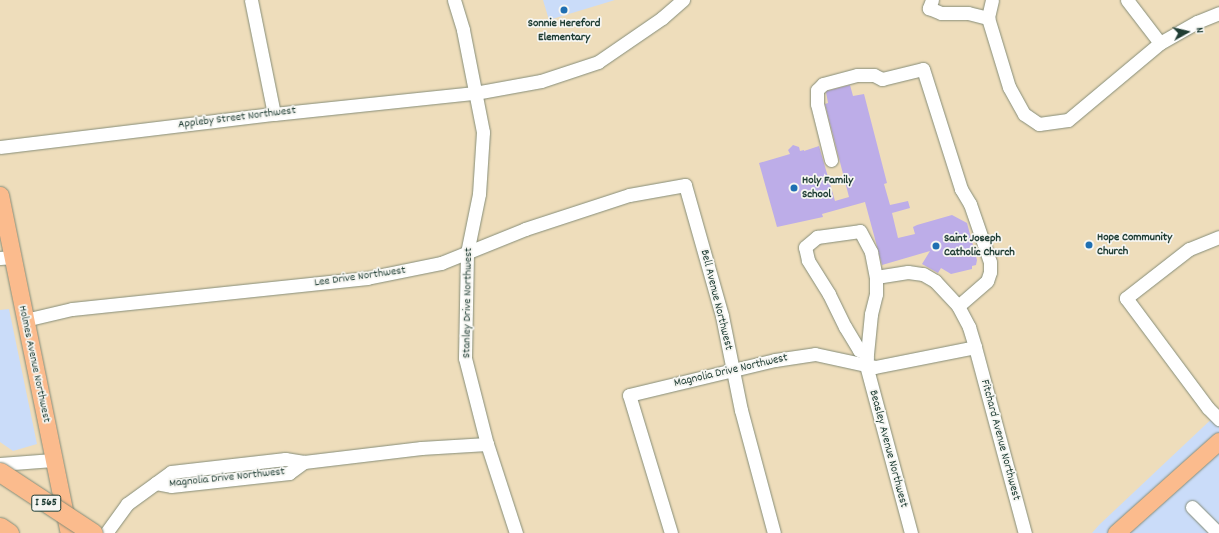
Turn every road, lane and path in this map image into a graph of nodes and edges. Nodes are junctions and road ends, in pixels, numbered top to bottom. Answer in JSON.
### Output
{"nodes":[{"id":1,"x":251,"y":0,"type":"edge"},
{"id":2,"x":454,"y":0,"type":"edge"},
{"id":3,"x":683,"y":0,"type":"edge"},
{"id":4,"x":932,"y":0,"type":"edge"},
{"id":5,"x":992,"y":0,"type":"edge"},
{"id":6,"x":1127,"y":0,"type":"edge"},
{"id":7,"x":1219,"y":13,"type":"edge"},
{"id":8,"x":988,"y":18,"type":"junction"},
{"id":9,"x":1160,"y":43,"type":"junction"},
{"id":10,"x":475,"y":93,"type":"junction"},
{"id":11,"x":274,"y":114,"type":"junction"},
{"id":12,"x":0,"y":147,"type":"edge"},
{"id":13,"x":831,"y":160,"type":"dead end"},
{"id":14,"x":685,"y":185,"type":"joint"},
{"id":15,"x":0,"y":195,"type":"edge"},
{"id":16,"x":1219,"y":237,"type":"edge"},
{"id":17,"x":467,"y":253,"type":"junction"},
{"id":18,"x":6,"y":258,"type":"edge"},
{"id":19,"x":876,"y":277,"type":"junction"},
{"id":20,"x":958,"y":306,"type":"junction"},
{"id":21,"x":25,"y":320,"type":"junction"},
{"id":22,"x":975,"y":347,"type":"junction"},
{"id":23,"x":866,"y":359,"type":"junction"},
{"id":24,"x":732,"y":371,"type":"junction"},
{"id":25,"x":1219,"y":419,"type":"edge"},
{"id":26,"x":1219,"y":441,"type":"edge"},
{"id":27,"x":487,"y":444,"type":"junction"},
{"id":28,"x":53,"y":460,"type":"junction"},
{"id":29,"x":0,"y":464,"type":"edge"},
{"id":30,"x":0,"y":472,"type":"edge"},
{"id":31,"x":1192,"y":508,"type":"dead end"},
{"id":32,"x":0,"y":527,"type":"edge"},
{"id":33,"x":9,"y":533,"type":"edge"},
{"id":34,"x":69,"y":533,"type":"edge"},
{"id":35,"x":93,"y":533,"type":"edge"},
{"id":36,"x":106,"y":533,"type":"edge"},
{"id":37,"x":516,"y":533,"type":"edge"},
{"id":38,"x":671,"y":533,"type":"edge"},
{"id":39,"x":774,"y":533,"type":"edge"},
{"id":40,"x":911,"y":533,"type":"edge"},
{"id":41,"x":1024,"y":533,"type":"edge"},
{"id":42,"x":1116,"y":533,"type":"edge"},
{"id":43,"x":1218,"y":533,"type":"edge"}],
"edges":[{"from":1,"to":11,"type":"street"},
{"from":2,"to":10,"type":"street","name":"Stanley Drive Northwest"},
{"from":3,"to":10,"type":"street","name":"Appleby Street Northwest"},
{"from":4,"to":8,"type":"street"},
{"from":5,"to":8,"type":"street"},
{"from":6,"to":9,"type":"street"},
{"from":7,"to":9,"type":"street"},
{"from":8,"to":9,"type":"street"},
{"from":10,"to":11,"type":"street","name":"Appleby Street Northwest"},
{"from":10,"to":17,"type":"street","name":"Stanley Drive Northwest"},
{"from":11,"to":12,"type":"street","name":"Appleby Street Northwest"},
{"from":13,"to":20,"type":"street"},
{"from":14,"to":17,"type":"street","name":"Lee Drive Northwest"},
{"from":14,"to":24,"type":"street","name":"Bell Avenue Northwest"},
{"from":15,"to":18,"type":"main road","name":"Holmes Avenue Northwest"},
{"from":16,"to":25,"type":"street"},
{"from":17,"to":21,"type":"street","name":"Lee Drive Northwest"},
{"from":17,"to":27,"type":"street","name":"Stanley Drive Northwest"},
{"from":18,"to":21,"type":"main road","name":"Holmes Avenue Northwest"},
{"from":19,"to":20,"type":"street","name":"Fitchard Avenue Northwest"},
{"from":19,"to":23,"type":"street"},
{"from":19,"to":23,"type":"street"},
{"from":20,"to":22,"type":"street","name":"Fitchard Avenue Northwest"},
{"from":21,"to":28,"type":"main road","name":"Holmes Avenue Northwest"},
{"from":22,"to":23,"type":"street","name":"Magnolia Drive Northwest"},
{"from":22,"to":41,"type":"street","name":"Fitchard Avenue Northwest"},
{"from":23,"to":24,"type":"street","name":"Magnolia Drive Northwest"},
{"from":23,"to":40,"type":"street","name":"Beasley Avenue Northwest"},
{"from":24,"to":38,"type":"street","name":"Magnolia Drive Northwest"},
{"from":24,"to":39,"type":"street","name":"Bell Avenue Northwest"},
{"from":26,"to":42,"type":"main road"},
{"from":27,"to":36,"type":"street","name":"Magnolia Drive Northwest"},
{"from":27,"to":37,"type":"street","name":"Stanley Drive Northwest"},
{"from":28,"to":29,"type":"street"},
{"from":28,"to":34,"type":"main road","name":"Holmes Avenue Northwest"},
{"from":30,"to":35,"type":"highway","number":"I 565","bridge":true},
{"from":31,"to":43,"type":"street"},
{"from":32,"to":33,"type":"highway"}]}
